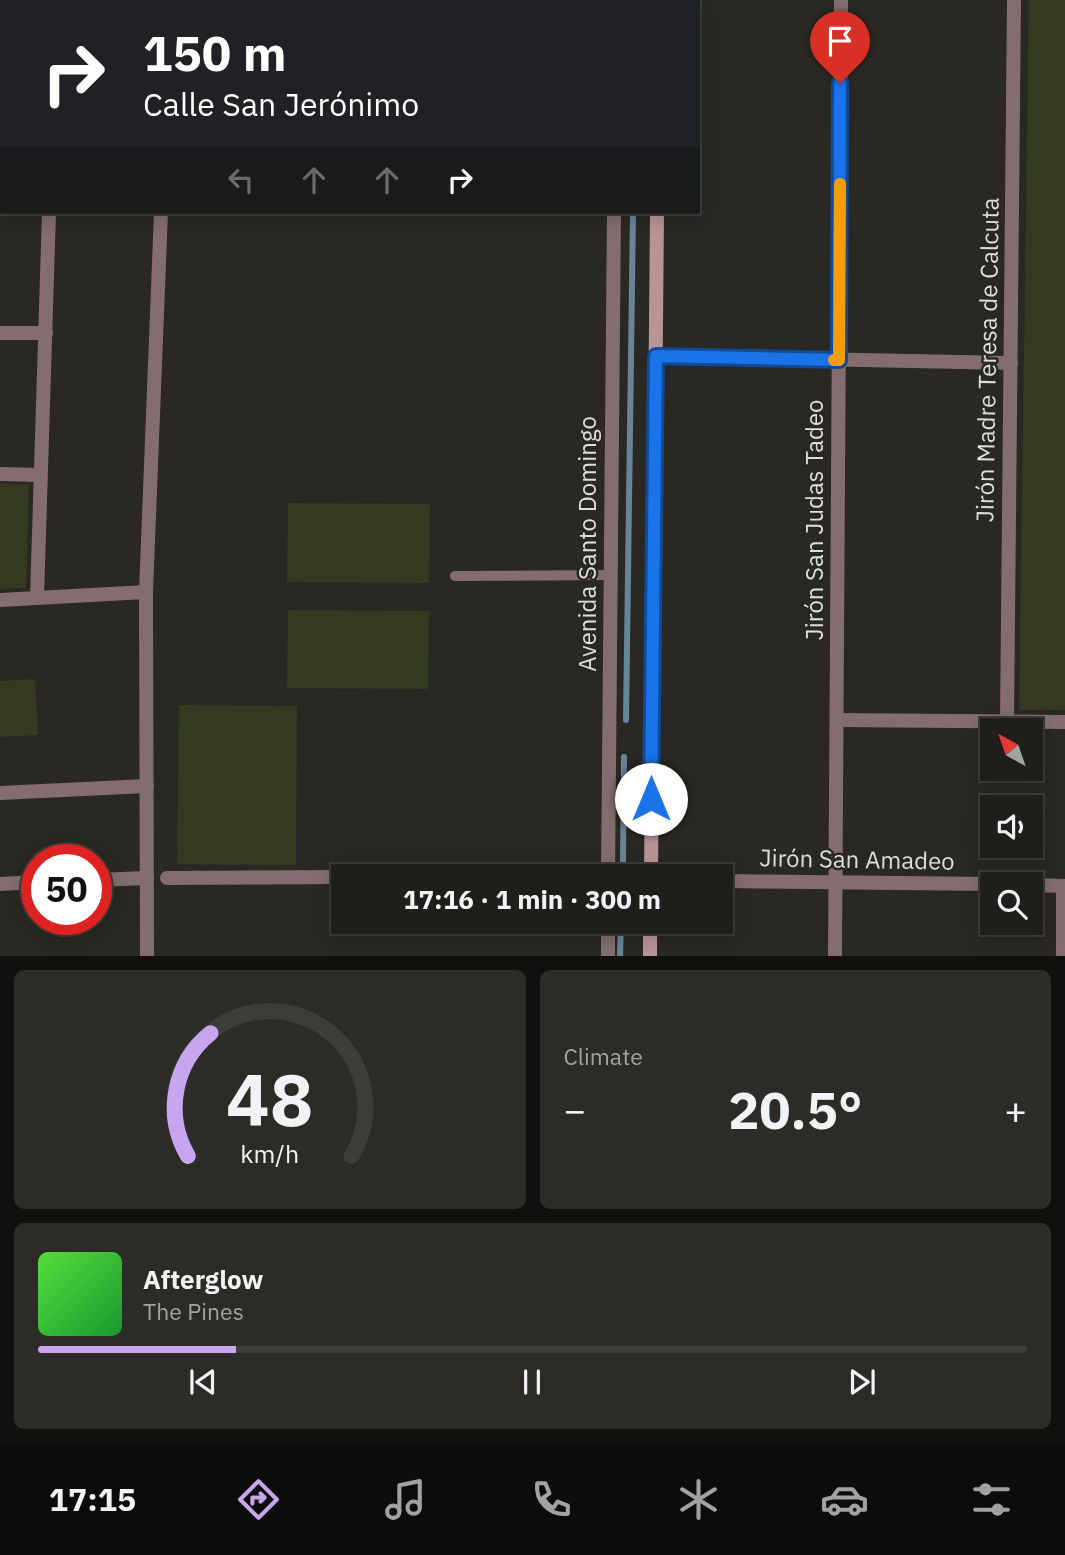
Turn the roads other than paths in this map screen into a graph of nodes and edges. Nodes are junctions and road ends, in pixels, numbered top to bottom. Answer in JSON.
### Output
{"nodes":[{"id":1,"x":841,"y":0,"type":"edge"},
{"id":2,"x":1014,"y":0,"type":"edge"},
{"id":3,"x":50,"y":214,"type":"edge"},
{"id":4,"x":161,"y":214,"type":"edge"},
{"id":5,"x":614,"y":214,"type":"edge"},
{"id":6,"x":657,"y":214,"type":"edge"},
{"id":7,"x":0,"y":333,"type":"edge"},
{"id":8,"x":46,"y":333,"type":"junction"},
{"id":9,"x":656,"y":356,"type":"junction"},
{"id":10,"x":839,"y":360,"type":"junction"},
{"id":11,"x":1011,"y":363,"type":"junction"},
{"id":12,"x":0,"y":474,"type":"edge"},
{"id":13,"x":40,"y":475,"type":"junction"},
{"id":14,"x":611,"y":575,"type":"junction"},
{"id":15,"x":455,"y":576,"type":"dead end"},
{"id":16,"x":146,"y":592,"type":"junction"},
{"id":17,"x":37,"y":597,"type":"junction"},
{"id":18,"x":0,"y":600,"type":"edge"},
{"id":19,"x":1007,"y":718,"type":"edge"},
{"id":20,"x":837,"y":720,"type":"junction"},
{"id":21,"x":980,"y":721,"type":"edge"},
{"id":22,"x":1043,"y":722,"type":"edge"},
{"id":23,"x":1065,"y":722,"type":"edge"},
{"id":24,"x":147,"y":786,"type":"junction"},
{"id":25,"x":0,"y":793,"type":"edge"},
{"id":26,"x":608,"y":864,"type":"edge"},
{"id":27,"x":651,"y":864,"type":"edge"},
{"id":28,"x":331,"y":877,"type":"edge"},
{"id":29,"x":147,"y":878,"type":"junction"},
{"id":30,"x":167,"y":878,"type":"dead end"},
{"id":31,"x":112,"y":879,"type":"edge"},
{"id":32,"x":733,"y":881,"type":"edge"},
{"id":33,"x":836,"y":881,"type":"junction"},
{"id":34,"x":21,"y":883,"type":"edge"},
{"id":35,"x":0,"y":884,"type":"edge"},
{"id":36,"x":980,"y":884,"type":"edge"},
{"id":37,"x":1043,"y":885,"type":"edge"},
{"id":38,"x":1064,"y":886,"type":"edge"},
{"id":39,"x":608,"y":934,"type":"edge"},
{"id":40,"x":650,"y":934,"type":"edge"},
{"id":41,"x":147,"y":956,"type":"edge"},
{"id":42,"x":608,"y":956,"type":"edge"},
{"id":43,"x":650,"y":956,"type":"edge"},
{"id":44,"x":835,"y":956,"type":"edge"},
{"id":45,"x":1063,"y":956,"type":"edge"}],
"edges":[{"from":1,"to":10,"type":"street","name":"Jirón San Judas Tadeo"},
{"from":2,"to":11,"type":"street","name":"Jirón Madre Teresa de Calcuta"},
{"from":3,"to":8,"type":"street"},
{"from":4,"to":16,"type":"street"},
{"from":5,"to":14,"type":"street","name":"Avenida Santo Domingo"},
{"from":6,"to":9,"type":"main road"},
{"from":7,"to":8,"type":"street"},
{"from":8,"to":13,"type":"street"},
{"from":9,"to":10,"type":"street"},
{"from":9,"to":27,"type":"main road"},
{"from":10,"to":11,"type":"street"},
{"from":10,"to":20,"type":"street","name":"Jirón San Judas Tadeo"},
{"from":11,"to":19,"type":"street","name":"Jirón Madre Teresa de Calcuta"},
{"from":12,"to":13,"type":"street"},
{"from":13,"to":17,"type":"street"},
{"from":14,"to":15,"type":"lane"},
{"from":14,"to":26,"type":"street","name":"Avenida Santo Domingo"},
{"from":16,"to":17,"type":"street"},
{"from":16,"to":24,"type":"street"},
{"from":17,"to":18,"type":"street"},
{"from":20,"to":21,"type":"street"},
{"from":20,"to":33,"type":"street","name":"Jirón San Judas Tadeo"},
{"from":22,"to":23,"type":"street"},
{"from":24,"to":25,"type":"street"},
{"from":24,"to":29,"type":"street"},
{"from":28,"to":30,"type":"street"},
{"from":29,"to":31,"type":"street"},
{"from":29,"to":41,"type":"street"},
{"from":32,"to":33,"type":"street","name":"Jirón San Amadeo"},
{"from":33,"to":36,"type":"street","name":"Jirón San Amadeo"},
{"from":33,"to":44,"type":"street","name":"Jirón San Judas Tadeo"},
{"from":34,"to":35,"type":"street"},
{"from":37,"to":38,"type":"street"},
{"from":38,"to":45,"type":"street"},
{"from":39,"to":42,"type":"street"},
{"from":40,"to":43,"type":"main road"}]}
